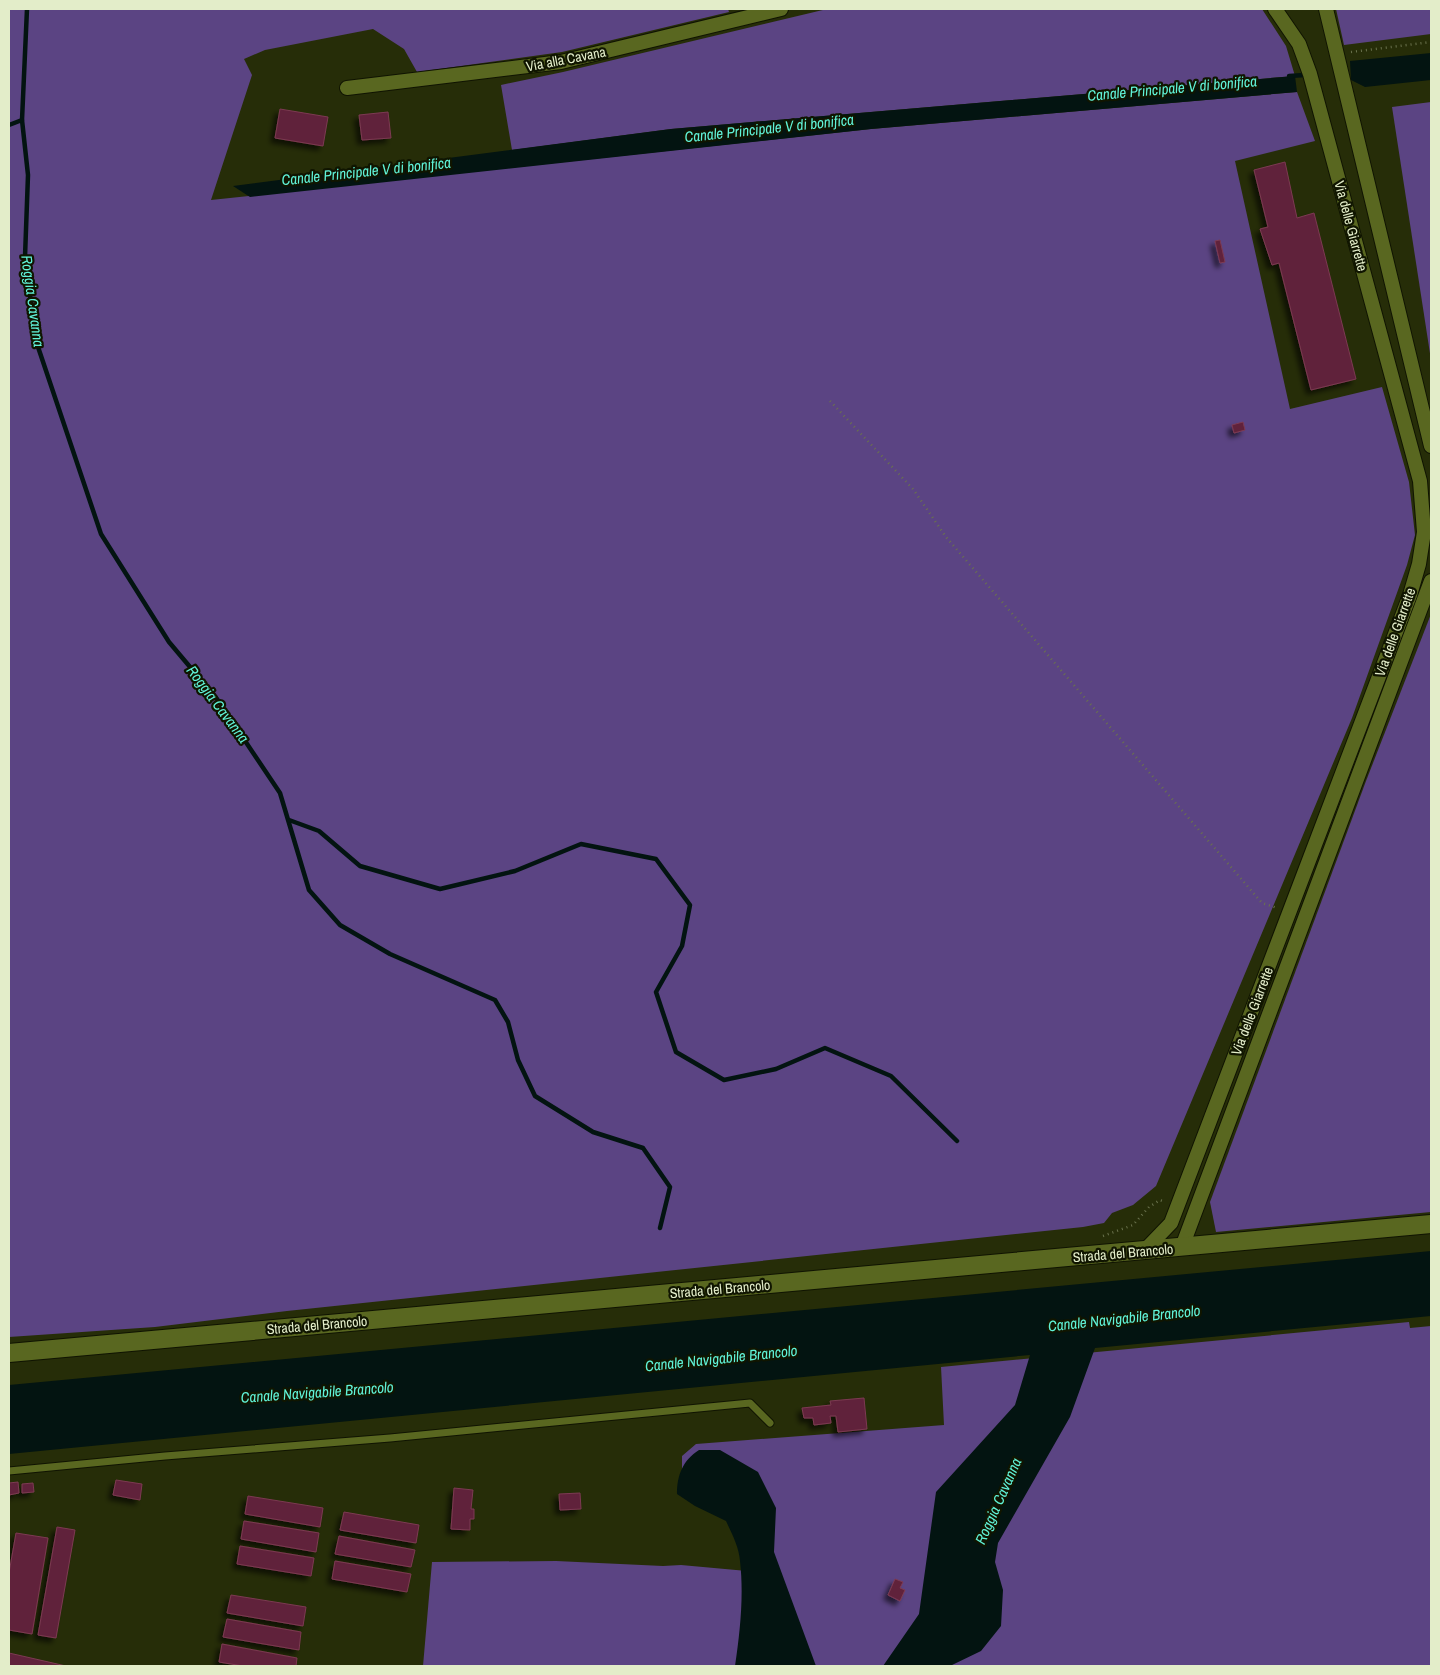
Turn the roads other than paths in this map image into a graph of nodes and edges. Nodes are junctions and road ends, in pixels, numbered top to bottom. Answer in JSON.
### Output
{"nodes":[{"id":1,"x":781,"y":9,"type":"edge"},
{"id":2,"x":1275,"y":9,"type":"edge"},
{"id":3,"x":1293,"y":9,"type":"edge"},
{"id":4,"x":1324,"y":12,"type":"edge"},
{"id":5,"x":738,"y":14,"type":"edge"},
{"id":6,"x":1288,"y":26,"type":"junction"},
{"id":7,"x":347,"y":88,"type":"dead end"},
{"id":8,"x":1431,"y":446,"type":"edge"},
{"id":9,"x":1431,"y":581,"type":"edge"},
{"id":10,"x":1191,"y":1222,"type":"junction"},
{"id":11,"x":1431,"y":1224,"type":"edge"},
{"id":12,"x":1207,"y":1245,"type":"junction"},
{"id":13,"x":1182,"y":1247,"type":"junction"},
{"id":14,"x":1152,"y":1250,"type":"junction"},
{"id":15,"x":9,"y":1353,"type":"edge"},
{"id":16,"x":770,"y":1423,"type":"dead end"},
{"id":17,"x":9,"y":1472,"type":"edge"}],
"edges":[{"from":1,"to":5,"type":"street","name":"Via alla Cavana"},
{"from":2,"to":6,"type":"street","name":"Via delle Giarrette"},
{"from":3,"to":6,"type":"street"},
{"from":4,"to":8,"type":"street","name":"Via delle Giarrette"},
{"from":5,"to":7,"type":"street","name":"Via alla Cavana"},
{"from":6,"to":14,"type":"street","name":"Via delle Giarrette"},
{"from":9,"to":10,"type":"street","name":"Via delle Giarrette"},
{"from":10,"to":12,"type":"street"},
{"from":10,"to":13,"type":"street","name":"Via delle Giarrette"},
{"from":11,"to":12,"type":"street","name":"Strada del Brancolo"},
{"from":12,"to":13,"type":"street","name":"Strada del Brancolo"},
{"from":13,"to":14,"type":"street","name":"Strada del Brancolo"},
{"from":14,"to":15,"type":"street","name":"Strada del Brancolo"},
{"from":16,"to":17,"type":"lane"}]}
